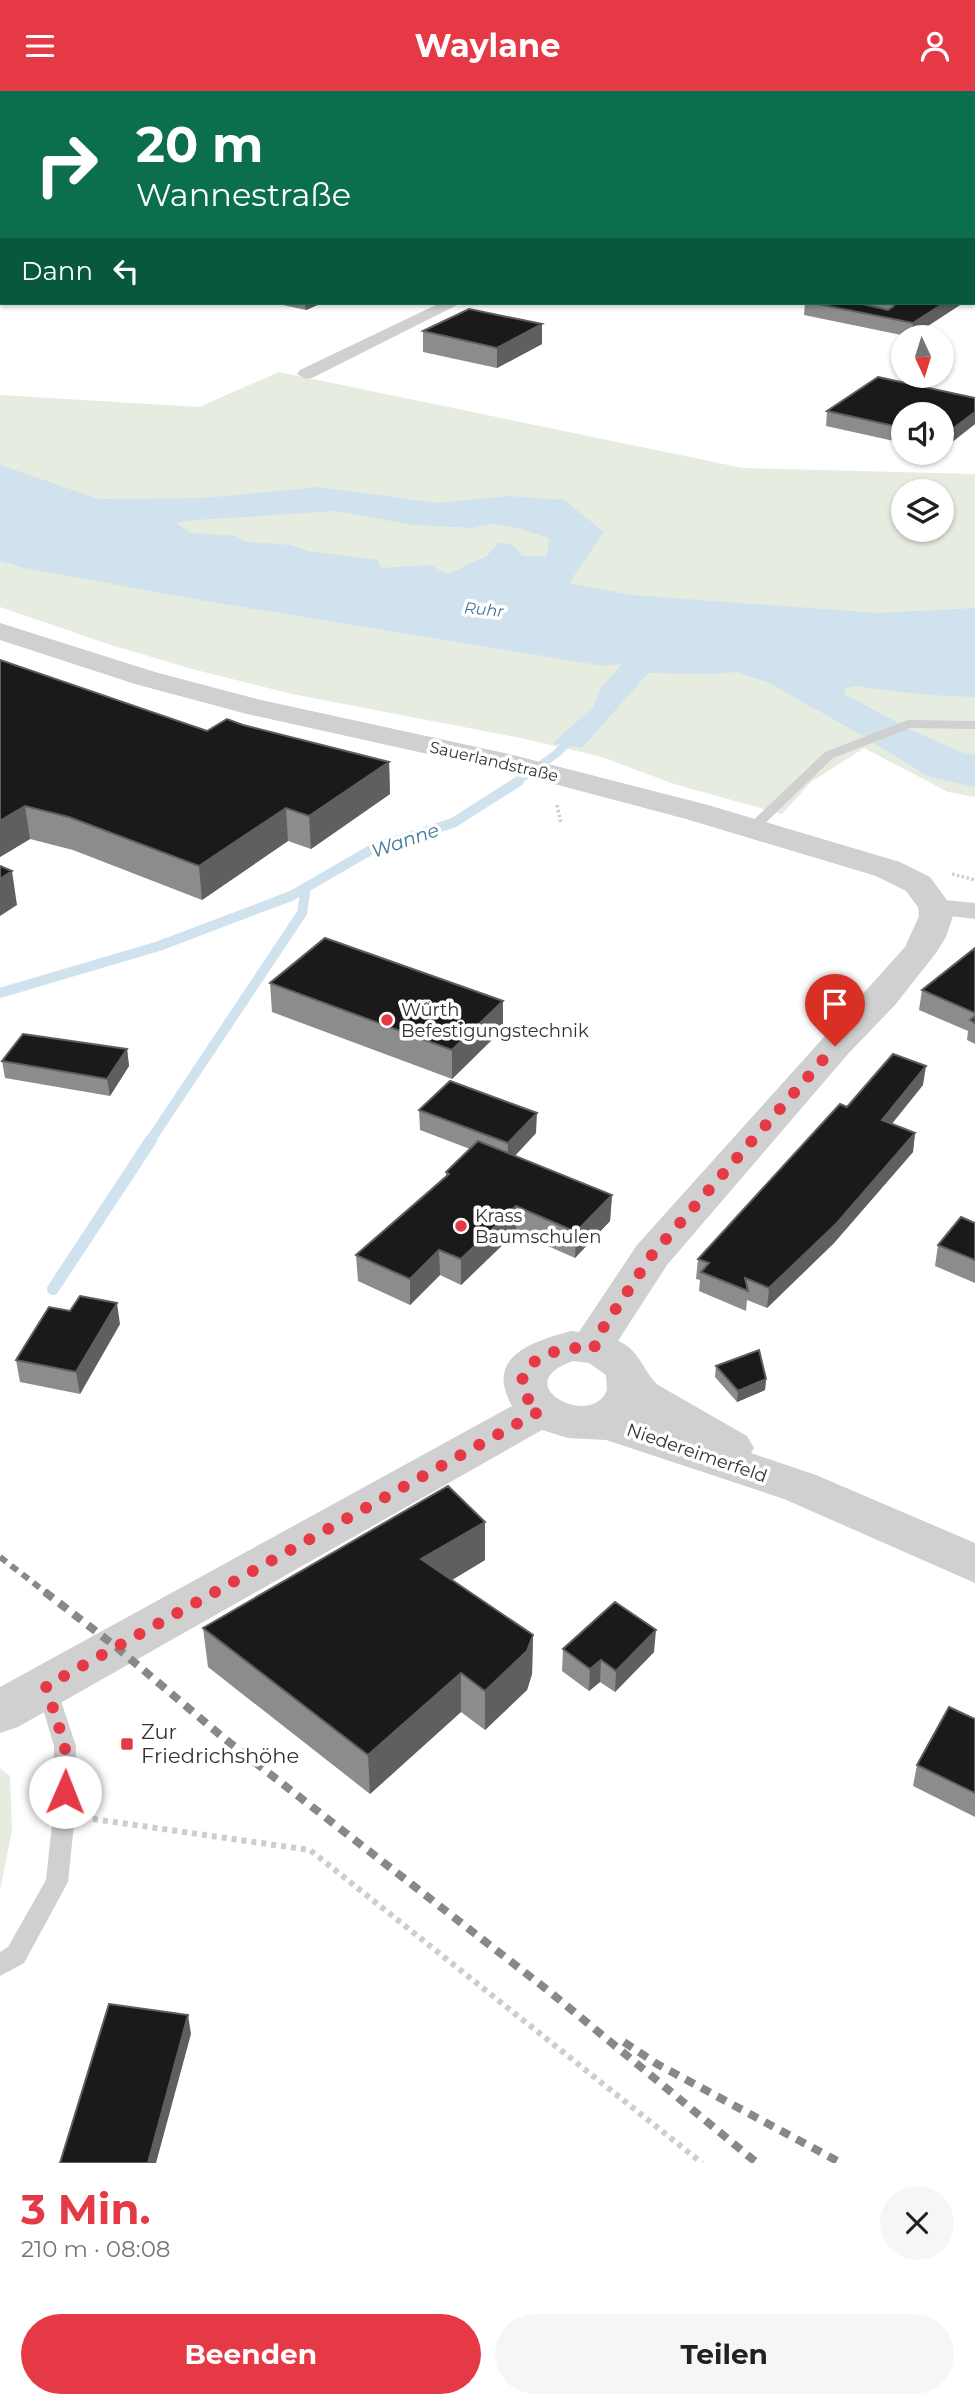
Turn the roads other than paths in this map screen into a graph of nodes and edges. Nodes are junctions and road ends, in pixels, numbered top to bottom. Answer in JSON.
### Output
{"nodes":[{"id":1,"x":449,"y":305,"type":"edge"},
{"id":2,"x":306,"y":375,"type":"dead end"},
{"id":3,"x":0,"y":631,"type":"edge"},
{"id":4,"x":975,"y":725,"type":"edge"},
{"id":5,"x":751,"y":829,"type":"junction"},
{"id":6,"x":935,"y":907,"type":"junction"},
{"id":7,"x":975,"y":911,"type":"edge"},
{"id":8,"x":594,"y":1349,"type":"junction"},
{"id":9,"x":631,"y":1385,"type":"junction"},
{"id":10,"x":540,"y":1411,"type":"junction"},
{"id":11,"x":594,"y":1421,"type":"junction"},
{"id":12,"x":800,"y":1487,"type":"junction"},
{"id":13,"x":975,"y":1564,"type":"edge"},
{"id":14,"x":46,"y":1686,"type":"junction"},
{"id":15,"x":0,"y":1712,"type":"edge"},
{"id":16,"x":0,"y":1965,"type":"edge"}],
"edges":[{"from":1,"to":2,"type":"street"},
{"from":3,"to":5,"type":"street","name":"Sauerlandstraße"},
{"from":4,"to":5,"type":"lane"},
{"from":5,"to":6,"type":"street","name":"Sauerlandstraße"},
{"from":6,"to":7,"type":"street"},
{"from":6,"to":8,"type":"street"},
{"from":8,"to":9,"type":"street"},
{"from":8,"to":10,"type":"street"},
{"from":9,"to":11,"type":"street"},
{"from":9,"to":12,"type":"street","name":"Niedereimerfeld"},
{"from":10,"to":11,"type":"street"},
{"from":10,"to":14,"type":"street"},
{"from":11,"to":12,"type":"street","name":"Niedereimerfeld"},
{"from":12,"to":13,"type":"street","name":"Niedereimerfeld"},
{"from":14,"to":15,"type":"street"},
{"from":14,"to":16,"type":"lane"}]}
